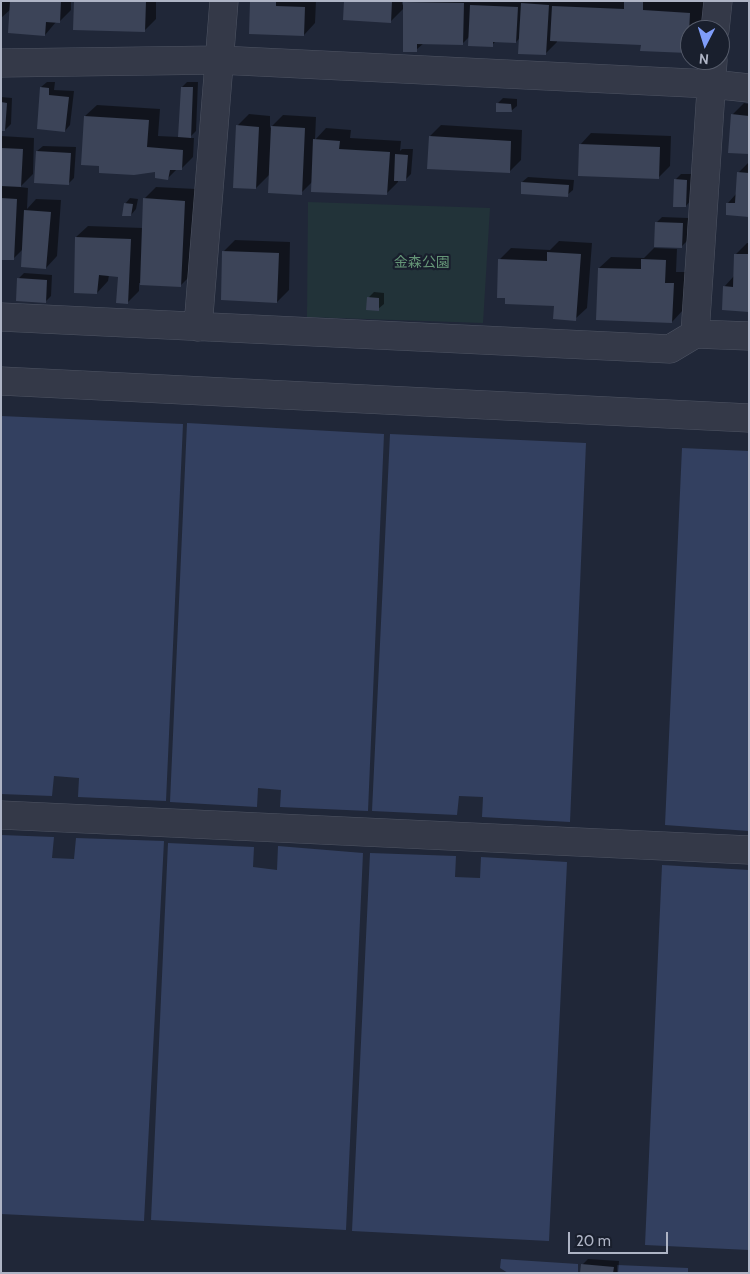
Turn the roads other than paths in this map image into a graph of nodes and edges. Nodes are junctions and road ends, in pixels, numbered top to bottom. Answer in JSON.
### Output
{"nodes":[{"id":1,"x":224,"y":1,"type":"edge"},
{"id":2,"x":718,"y":1,"type":"edge"},
{"id":3,"x":717,"y":20,"type":"edge"},
{"id":4,"x":220,"y":60,"type":"junction"},
{"id":5,"x":1,"y":63,"type":"edge"},
{"id":6,"x":712,"y":72,"type":"edge"},
{"id":7,"x":749,"y":88,"type":"edge"},
{"id":8,"x":1,"y":317,"type":"edge"},
{"id":9,"x":198,"y":327,"type":"junction"},
{"id":10,"x":695,"y":334,"type":"junction"},
{"id":11,"x":749,"y":336,"type":"edge"},
{"id":12,"x":1,"y":381,"type":"edge"},
{"id":13,"x":749,"y":418,"type":"edge"},
{"id":14,"x":1,"y":815,"type":"edge"},
{"id":15,"x":749,"y":850,"type":"edge"}],
"edges":[{"from":1,"to":4,"type":"street"},
{"from":2,"to":3,"type":"street"},
{"from":4,"to":5,"type":"street"},
{"from":4,"to":6,"type":"street"},
{"from":4,"to":9,"type":"street"},
{"from":6,"to":7,"type":"street"},
{"from":6,"to":10,"type":"street"},
{"from":8,"to":9,"type":"street"},
{"from":9,"to":10,"type":"street"},
{"from":10,"to":11,"type":"street"},
{"from":12,"to":13,"type":"street"},
{"from":14,"to":15,"type":"street"}]}
